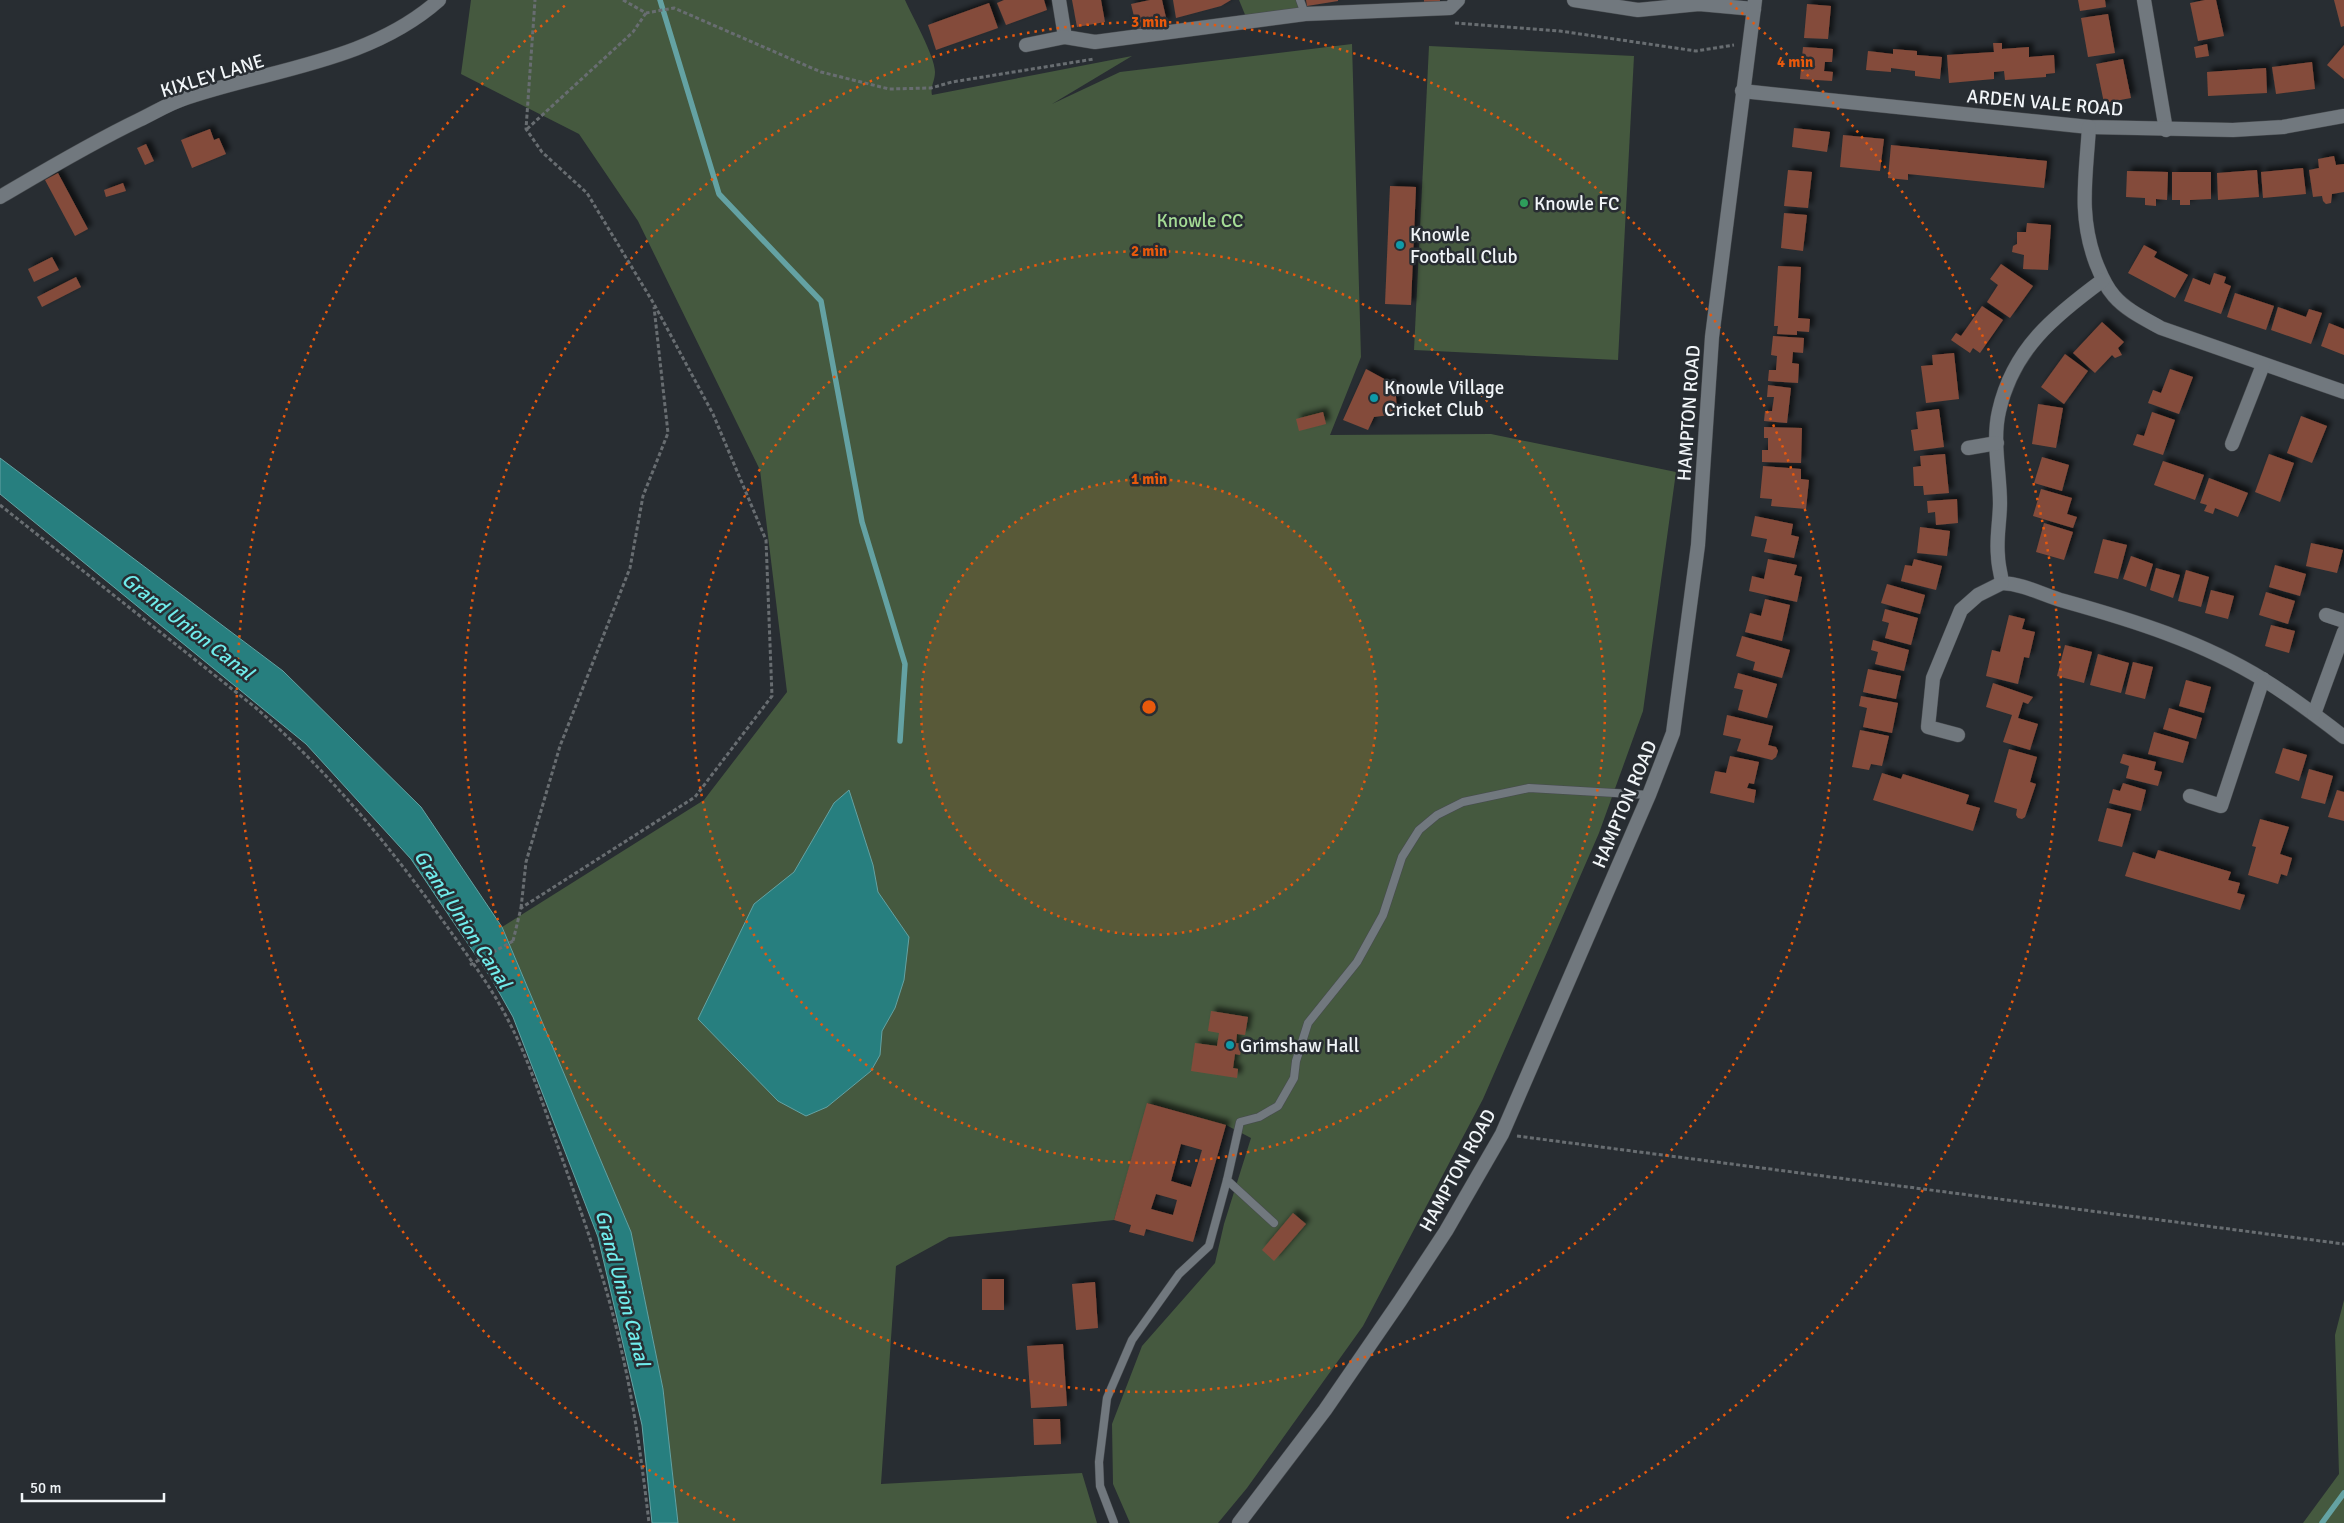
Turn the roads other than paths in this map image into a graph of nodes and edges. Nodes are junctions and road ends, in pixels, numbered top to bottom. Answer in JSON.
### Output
{"nodes":[{"id":1,"x":439,"y":0,"type":"edge"},
{"id":2,"x":1058,"y":0,"type":"edge"},
{"id":3,"x":1300,"y":0,"type":"edge"},
{"id":4,"x":1458,"y":0,"type":"edge"},
{"id":5,"x":1574,"y":0,"type":"edge"},
{"id":6,"x":2144,"y":0,"type":"edge"},
{"id":7,"x":1700,"y":2,"type":"edge"},
{"id":8,"x":1754,"y":5,"type":"edge"},
{"id":9,"x":1305,"y":14,"type":"junction"},
{"id":10,"x":1065,"y":37,"type":"junction"},
{"id":11,"x":1026,"y":45,"type":"dead end"},
{"id":12,"x":1742,"y":91,"type":"junction"},
{"id":13,"x":2344,"y":116,"type":"edge"},
{"id":14,"x":2089,"y":127,"type":"junction"},
{"id":15,"x":2166,"y":130,"type":"junction"},
{"id":16,"x":0,"y":197,"type":"edge"},
{"id":17,"x":2103,"y":280,"type":"junction"},
{"id":18,"x":2263,"y":365,"type":"junction"},
{"id":19,"x":2344,"y":392,"type":"edge"},
{"id":20,"x":1997,"y":443,"type":"junction"},
{"id":21,"x":2232,"y":444,"type":"dead end"},
{"id":22,"x":1968,"y":448,"type":"dead end"},
{"id":23,"x":2002,"y":583,"type":"junction"},
{"id":24,"x":2326,"y":615,"type":"dead end"},
{"id":25,"x":2344,"y":621,"type":"edge"},
{"id":26,"x":2344,"y":632,"type":"edge"},
{"id":27,"x":2263,"y":679,"type":"junction"},
{"id":28,"x":2314,"y":714,"type":"junction"},
{"id":29,"x":1958,"y":735,"type":"dead end"},
{"id":30,"x":2344,"y":737,"type":"edge"},
{"id":31,"x":1649,"y":795,"type":"junction"},
{"id":32,"x":2190,"y":796,"type":"dead end"},
{"id":33,"x":1227,"y":1180,"type":"junction"},
{"id":34,"x":1274,"y":1223,"type":"dead end"},
{"id":35,"x":1114,"y":1523,"type":"edge"},
{"id":36,"x":1239,"y":1523,"type":"edge"}],
"edges":[{"from":1,"to":16,"type":"street","name":"KIXLEY LANE"},
{"from":2,"to":10,"type":"street"},
{"from":3,"to":9,"type":"lane"},
{"from":4,"to":9,"type":"street"},
{"from":5,"to":7,"type":"street"},
{"from":6,"to":15,"type":"street"},
{"from":7,"to":8,"type":"street"},
{"from":8,"to":12,"type":"street","name":"HAMPTON ROAD"},
{"from":9,"to":10,"type":"street"},
{"from":10,"to":11,"type":"street"},
{"from":12,"to":14,"type":"street","name":"ARDEN VALE ROAD"},
{"from":12,"to":31,"type":"street","name":"HAMPTON ROAD"},
{"from":13,"to":15,"type":"street","name":"ARDEN VALE ROAD"},
{"from":14,"to":15,"type":"street","name":"ARDEN VALE ROAD"},
{"from":14,"to":17,"type":"street"},
{"from":17,"to":18,"type":"street"},
{"from":17,"to":20,"type":"street"},
{"from":18,"to":19,"type":"street"},
{"from":18,"to":21,"type":"street"},
{"from":20,"to":22,"type":"street"},
{"from":20,"to":23,"type":"street"},
{"from":23,"to":27,"type":"street"},
{"from":23,"to":29,"type":"street"},
{"from":24,"to":25,"type":"street"},
{"from":26,"to":28,"type":"street"},
{"from":27,"to":28,"type":"street"},
{"from":27,"to":32,"type":"street"},
{"from":28,"to":30,"type":"street"},
{"from":31,"to":33,"type":"lane"},
{"from":31,"to":36,"type":"street","name":"HAMPTON ROAD"},
{"from":33,"to":34,"type":"lane"},
{"from":33,"to":35,"type":"lane"}]}
